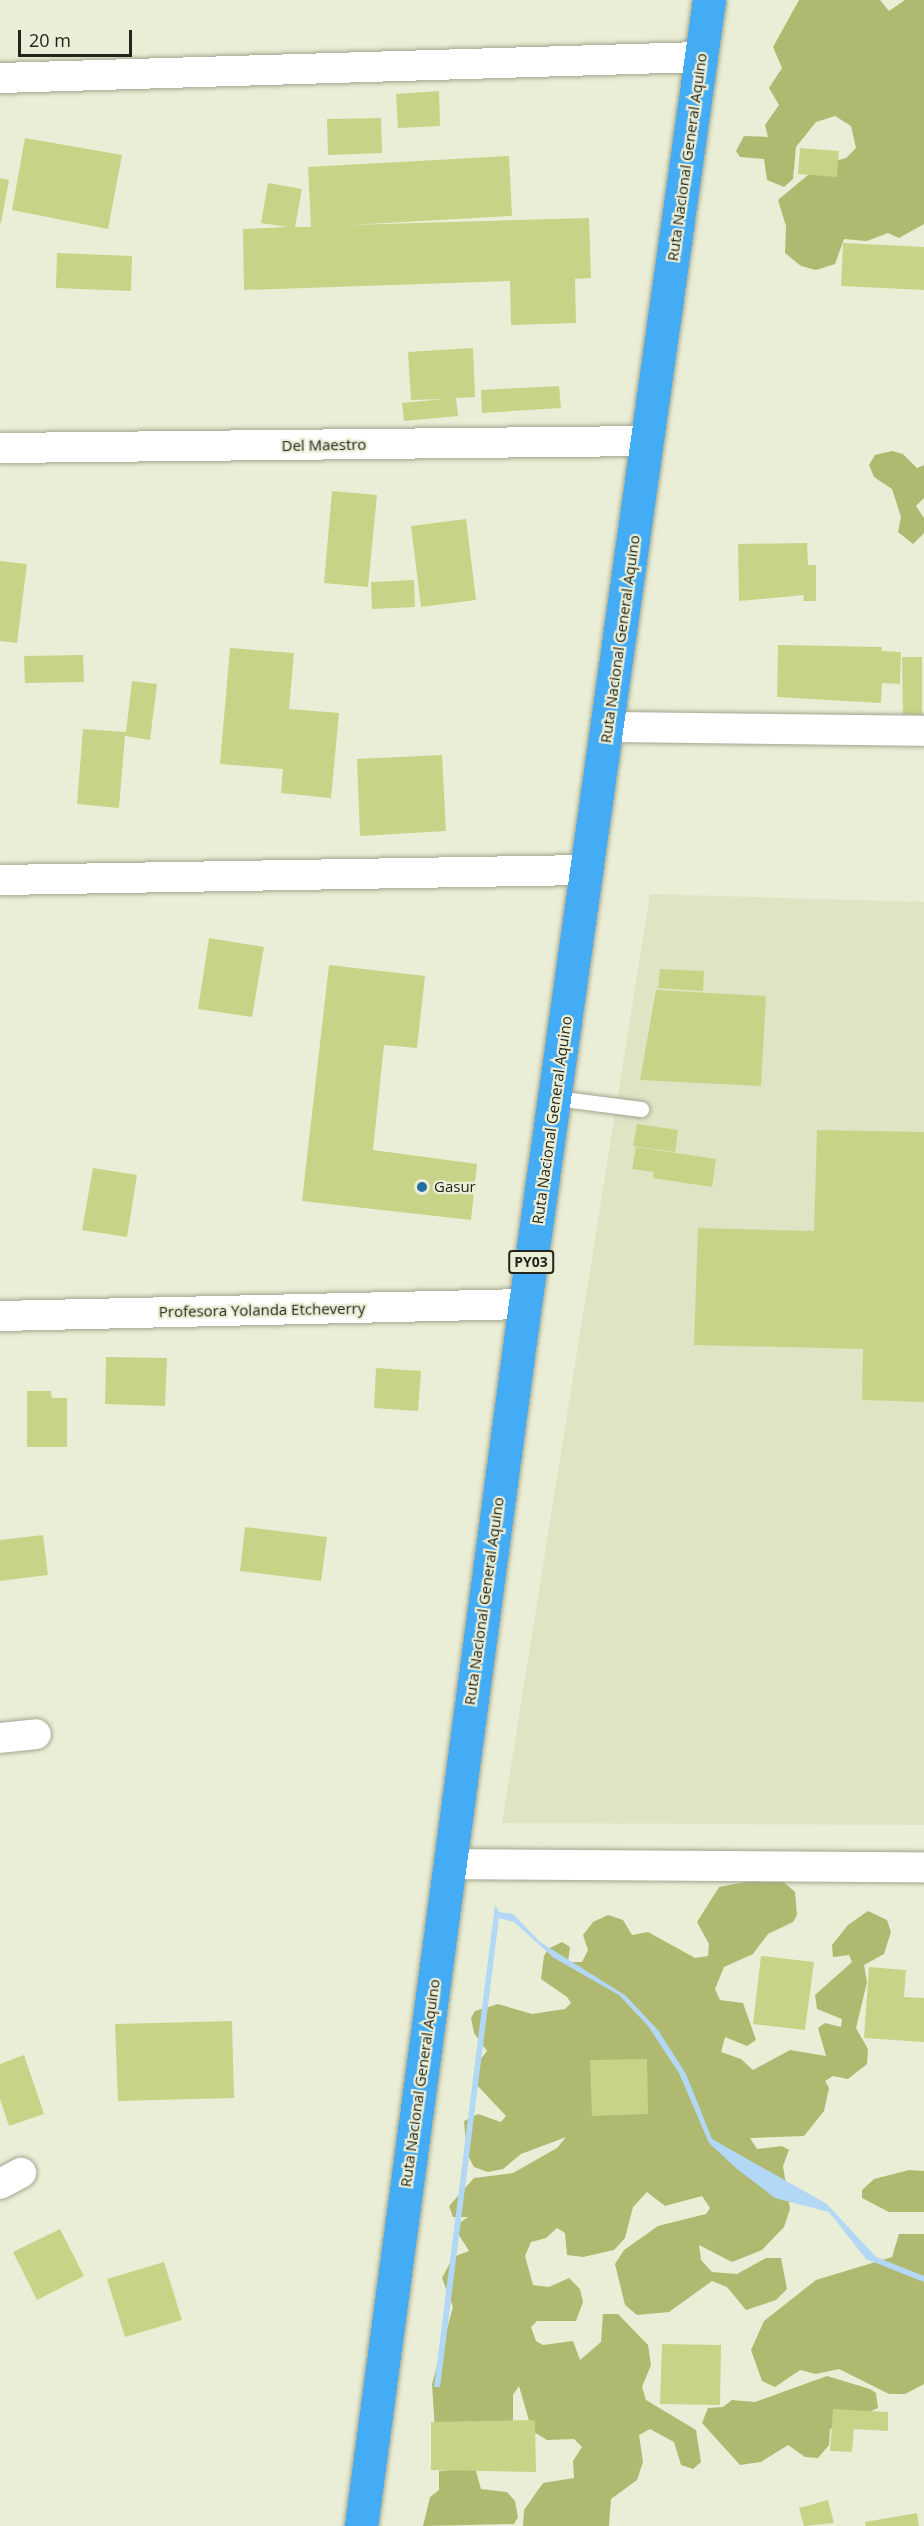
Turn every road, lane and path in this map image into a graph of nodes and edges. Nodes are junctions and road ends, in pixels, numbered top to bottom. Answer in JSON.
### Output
{"nodes":[{"id":1,"x":709,"y":0,"type":"edge"},
{"id":2,"x":701,"y":57,"type":"junction"},
{"id":3,"x":0,"y":78,"type":"edge"},
{"id":4,"x":647,"y":441,"type":"junction"},
{"id":5,"x":0,"y":448,"type":"edge"},
{"id":6,"x":608,"y":727,"type":"junction"},
{"id":7,"x":924,"y":731,"type":"edge"},
{"id":8,"x":587,"y":870,"type":"junction"},
{"id":9,"x":0,"y":880,"type":"edge"},
{"id":10,"x":555,"y":1098,"type":"junction"},
{"id":11,"x":640,"y":1109,"type":"dead end"},
{"id":12,"x":525,"y":1304,"type":"junction"},
{"id":13,"x":0,"y":1316,"type":"edge"},
{"id":14,"x":36,"y":1734,"type":"dead end"},
{"id":15,"x":0,"y":1738,"type":"edge"},
{"id":16,"x":449,"y":1864,"type":"junction"},
{"id":17,"x":924,"y":1867,"type":"edge"},
{"id":18,"x":361,"y":2526,"type":"edge"}],
"edges":[{"from":1,"to":2,"type":"highway","name":"Ruta Nacional General Aquino","number":"PY03"},
{"from":2,"to":3,"type":"street"},
{"from":2,"to":4,"type":"highway","name":"Ruta Nacional General Aquino","number":"PY03"},
{"from":4,"to":5,"type":"street","name":"Del Maestro"},
{"from":4,"to":6,"type":"highway","name":"Ruta Nacional General Aquino","number":"PY03"},
{"from":6,"to":7,"type":"street"},
{"from":6,"to":8,"type":"highway","name":"Ruta Nacional General Aquino","number":"PY03"},
{"from":8,"to":9,"type":"street"},
{"from":8,"to":10,"type":"highway","name":"Ruta Nacional General Aquino","number":"PY03"},
{"from":10,"to":11,"type":"lane"},
{"from":10,"to":12,"type":"highway","name":"Ruta Nacional General Aquino","number":"PY03"},
{"from":12,"to":13,"type":"street","name":"Profesora Yolanda Etcheverry"},
{"from":12,"to":16,"type":"highway","name":"Ruta Nacional General Aquino","number":"PY03"},
{"from":14,"to":15,"type":"street"},
{"from":16,"to":17,"type":"street"},
{"from":16,"to":18,"type":"highway","name":"Ruta Nacional General Aquino","number":"PY03"}]}
